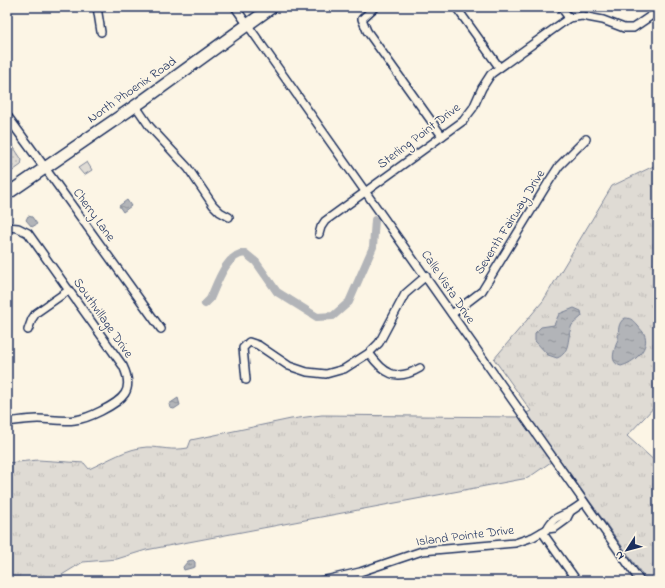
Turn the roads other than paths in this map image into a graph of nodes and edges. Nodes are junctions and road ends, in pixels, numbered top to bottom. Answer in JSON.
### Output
{"nodes":[{"id":1,"x":97,"y":7,"type":"edge"},
{"id":2,"x":235,"y":7,"type":"edge"},
{"id":3,"x":272,"y":7,"type":"edge"},
{"id":4,"x":375,"y":7,"type":"edge"},
{"id":5,"x":456,"y":7,"type":"edge"},
{"id":6,"x":561,"y":7,"type":"edge"},
{"id":7,"x":658,"y":11,"type":"edge"},
{"id":8,"x":569,"y":18,"type":"junction"},
{"id":9,"x":247,"y":25,"type":"junction"},
{"id":10,"x":101,"y":32,"type":"dead end"},
{"id":11,"x":499,"y":67,"type":"junction"},
{"id":12,"x":135,"y":106,"type":"junction"},
{"id":13,"x":7,"y":116,"type":"edge"},
{"id":14,"x":442,"y":136,"type":"junction"},
{"id":15,"x":586,"y":140,"type":"dead end"},
{"id":16,"x":45,"y":168,"type":"junction"},
{"id":17,"x":366,"y":191,"type":"junction"},
{"id":18,"x":7,"y":194,"type":"edge"},
{"id":19,"x":229,"y":217,"type":"dead end"},
{"id":20,"x":7,"y":227,"type":"edge"},
{"id":21,"x":319,"y":234,"type":"dead end"},
{"id":22,"x":426,"y":276,"type":"junction"},
{"id":23,"x":69,"y":290,"type":"junction"},
{"id":24,"x":452,"y":314,"type":"junction"},
{"id":25,"x":161,"y":329,"type":"dead end"},
{"id":26,"x":28,"y":330,"type":"dead end"},
{"id":27,"x":369,"y":353,"type":"junction"},
{"id":28,"x":420,"y":368,"type":"dead end"},
{"id":29,"x":246,"y":380,"type":"dead end"},
{"id":30,"x":7,"y":422,"type":"edge"},
{"id":31,"x":584,"y":502,"type":"junction"},
{"id":32,"x":544,"y":531,"type":"junction"},
{"id":33,"x":321,"y":581,"type":"edge"},
{"id":34,"x":577,"y":581,"type":"edge"},
{"id":35,"x":640,"y":581,"type":"edge"}],
"edges":[{"from":1,"to":10,"type":"street"},
{"from":2,"to":9,"type":"street","name":"Calle Vista Drive"},
{"from":3,"to":9,"type":"main road","name":"North Phoenix Road"},
{"from":4,"to":14,"type":"street"},
{"from":5,"to":11,"type":"street"},
{"from":6,"to":8,"type":"street"},
{"from":7,"to":8,"type":"street"},
{"from":8,"to":11,"type":"street","name":"Sterling Point Drive"},
{"from":9,"to":12,"type":"main road","name":"North Phoenix Road"},
{"from":9,"to":17,"type":"street","name":"Calle Vista Drive"},
{"from":11,"to":14,"type":"street","name":"Sterling Point Drive"},
{"from":12,"to":16,"type":"main road","name":"North Phoenix Road"},
{"from":12,"to":19,"type":"street"},
{"from":13,"to":16,"type":"street","name":"Cherry Lane"},
{"from":14,"to":17,"type":"street","name":"Sterling Point Drive"},
{"from":15,"to":24,"type":"street","name":"Seventh Fairway Drive"},
{"from":16,"to":18,"type":"main road","name":"North Phoenix Road"},
{"from":16,"to":25,"type":"street","name":"Cherry Lane"},
{"from":17,"to":21,"type":"street","name":"Sterling Point Drive"},
{"from":17,"to":22,"type":"street","name":"Calle Vista Drive"},
{"from":20,"to":23,"type":"street","name":"Southvillage Drive"},
{"from":22,"to":24,"type":"street","name":"Calle Vista Drive"},
{"from":22,"to":27,"type":"street"},
{"from":23,"to":26,"type":"street"},
{"from":23,"to":30,"type":"street","name":"Southvillage Drive"},
{"from":24,"to":31,"type":"street","name":"Calle Vista Drive"},
{"from":27,"to":28,"type":"street"},
{"from":27,"to":29,"type":"street"},
{"from":31,"to":32,"type":"street","name":"Island Pointe Drive"},
{"from":31,"to":35,"type":"street","name":"Calle Vista Drive"},
{"from":32,"to":33,"type":"street","name":"Island Pointe Drive"},
{"from":32,"to":34,"type":"street"}]}
